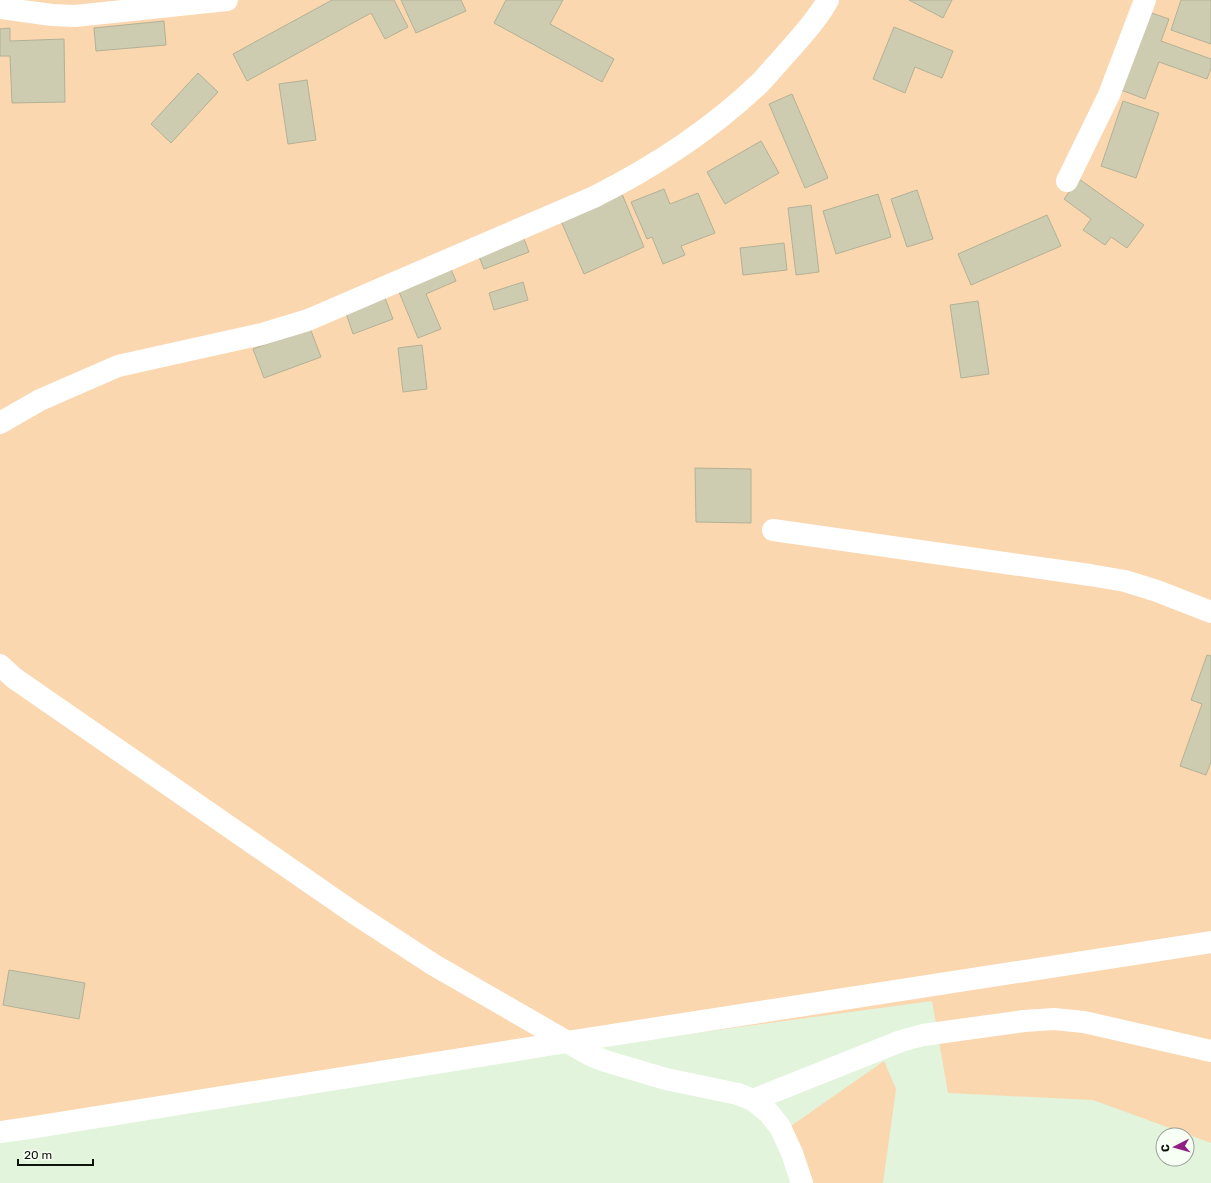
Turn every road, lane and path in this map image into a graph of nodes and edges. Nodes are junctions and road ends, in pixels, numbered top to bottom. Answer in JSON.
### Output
{"nodes":[{"id":1,"x":227,"y":0,"type":"edge"},
{"id":2,"x":828,"y":0,"type":"edge"},
{"id":3,"x":1145,"y":0,"type":"edge"},
{"id":4,"x":0,"y":8,"type":"edge"},
{"id":5,"x":1067,"y":181,"type":"dead end"},
{"id":6,"x":0,"y":424,"type":"edge"},
{"id":7,"x":773,"y":530,"type":"dead end"},
{"id":8,"x":1211,"y":612,"type":"edge"},
{"id":9,"x":0,"y":665,"type":"edge"},
{"id":10,"x":1211,"y":942,"type":"edge"},
{"id":11,"x":567,"y":1042,"type":"junction"},
{"id":12,"x":1211,"y":1051,"type":"edge"},
{"id":13,"x":753,"y":1100,"type":"junction"},
{"id":14,"x":0,"y":1132,"type":"edge"},
{"id":15,"x":802,"y":1183,"type":"edge"}],
"edges":[{"from":1,"to":4,"type":"street"},
{"from":2,"to":6,"type":"street"},
{"from":3,"to":5,"type":"street"},
{"from":7,"to":8,"type":"street"},
{"from":9,"to":11,"type":"street"},
{"from":10,"to":11,"type":"street"},
{"from":11,"to":13,"type":"street"},
{"from":11,"to":14,"type":"street"},
{"from":12,"to":13,"type":"street"},
{"from":13,"to":15,"type":"street"}]}
